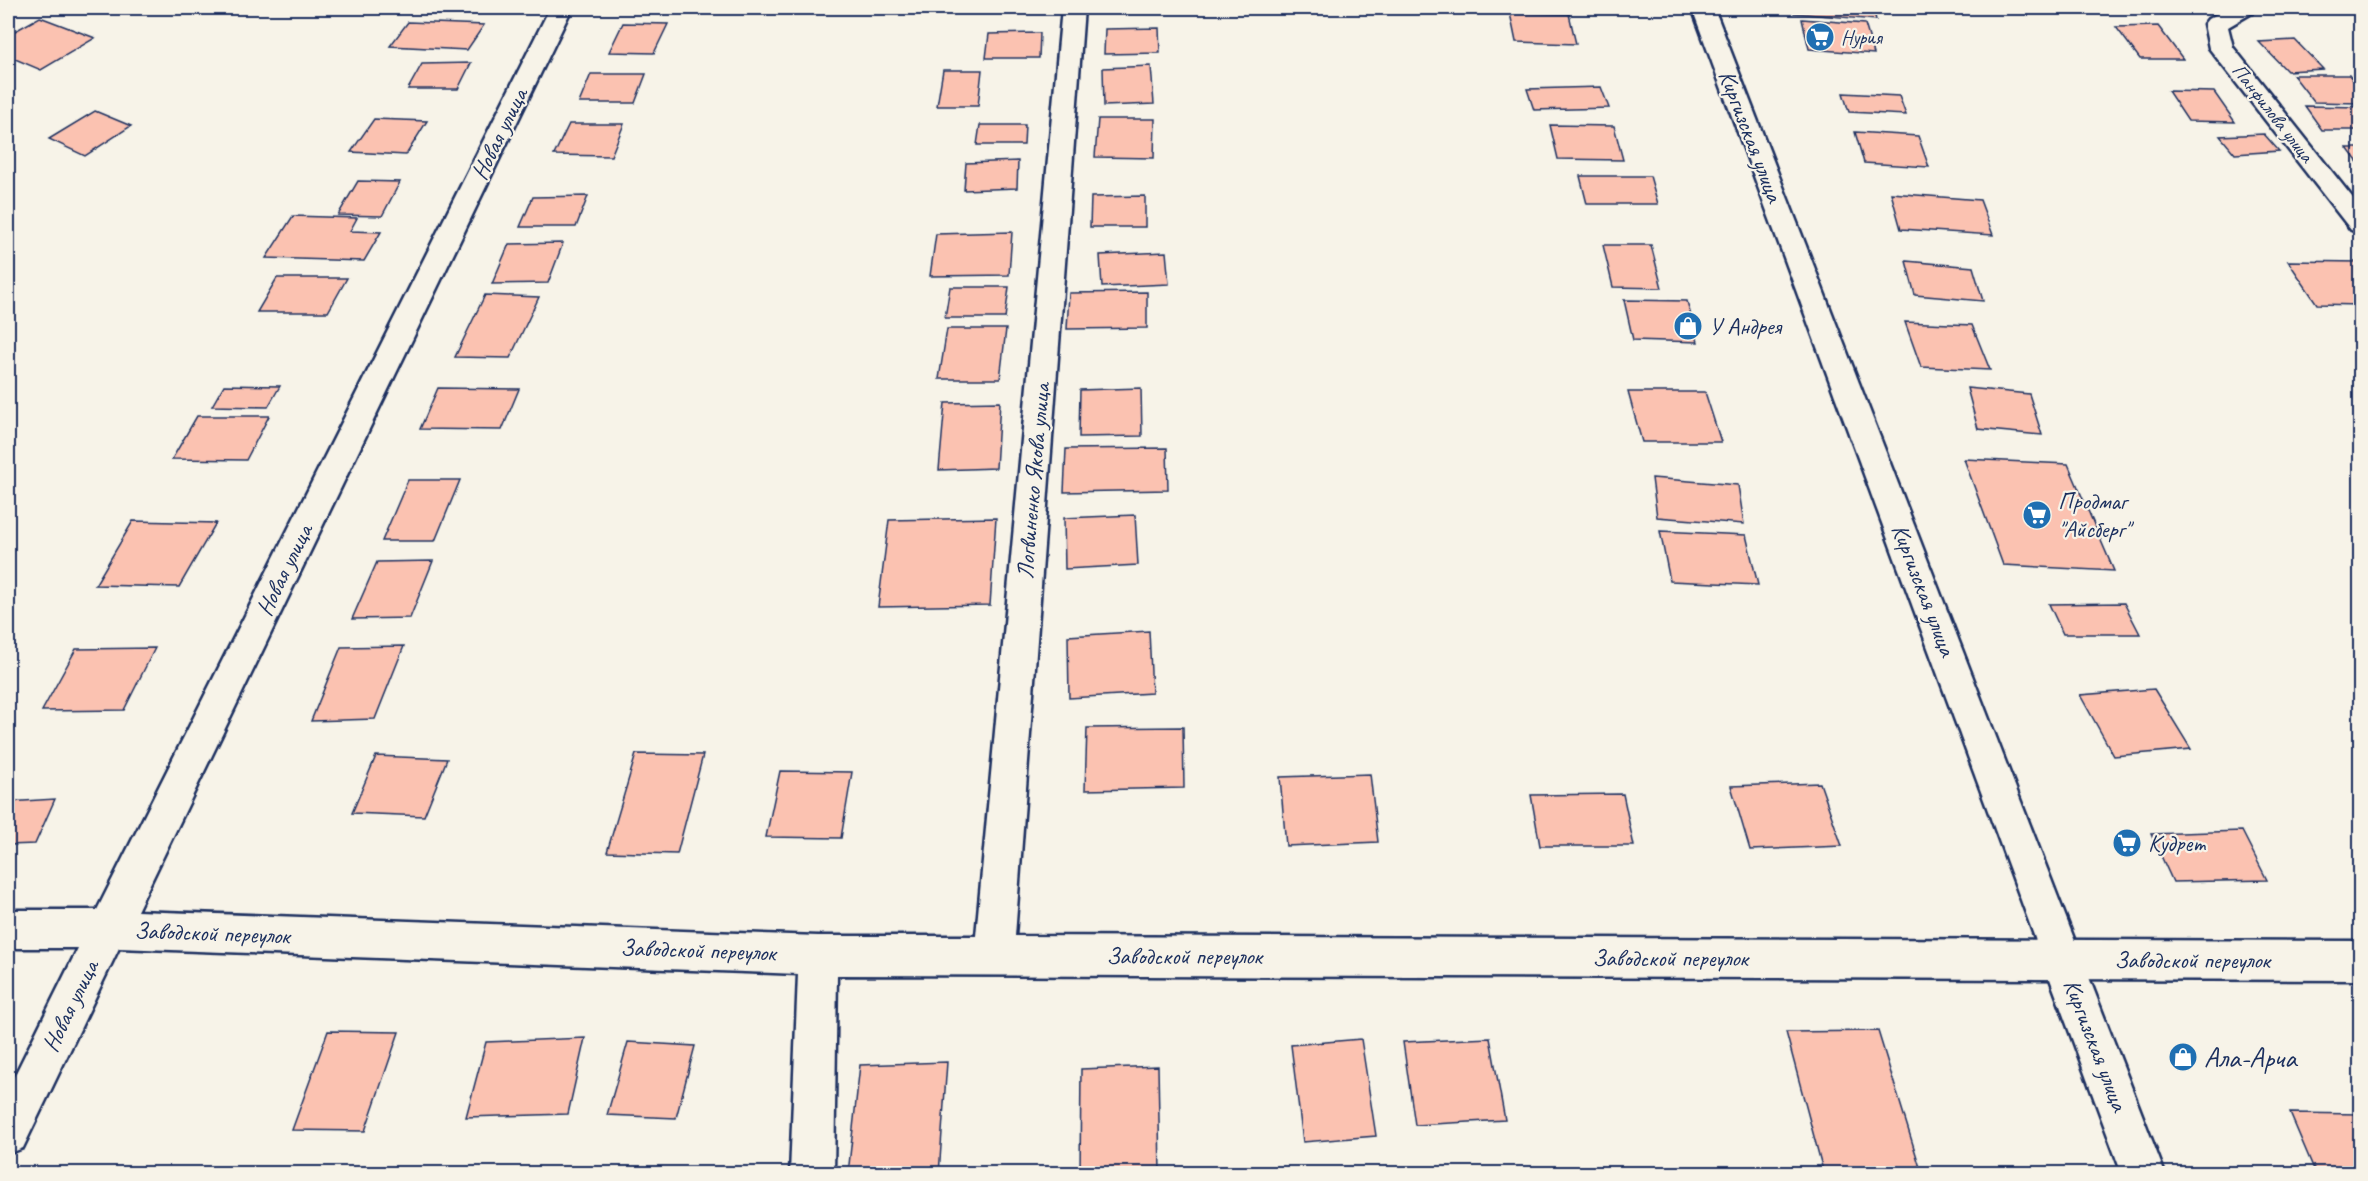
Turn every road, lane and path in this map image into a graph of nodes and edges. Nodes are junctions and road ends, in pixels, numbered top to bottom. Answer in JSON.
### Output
{"nodes":[{"id":1,"x":561,"y":8,"type":"edge"},
{"id":2,"x":1073,"y":8,"type":"edge"},
{"id":3,"x":1703,"y":8,"type":"edge"},
{"id":4,"x":2244,"y":8,"type":"edge"},
{"id":5,"x":2361,"y":224,"type":"edge"},
{"id":6,"x":8,"y":928,"type":"edge"},
{"id":7,"x":108,"y":929,"type":"junction"},
{"id":8,"x":818,"y":955,"type":"junction"},
{"id":9,"x":993,"y":955,"type":"junction"},
{"id":10,"x":2064,"y":960,"type":"junction"},
{"id":11,"x":2361,"y":961,"type":"edge"},
{"id":12,"x":8,"y":1133,"type":"edge"},
{"id":13,"x":812,"y":1173,"type":"edge"},
{"id":14,"x":2144,"y":1173,"type":"edge"}],
"edges":[{"from":1,"to":7,"type":"street","name":"Новая улица"},
{"from":2,"to":9,"type":"street","name":"Логвиненко Якова улица"},
{"from":3,"to":10,"type":"street","name":"Киргизская улица"},
{"from":4,"to":5,"type":"street","name":"Панфилова улица"},
{"from":6,"to":7,"type":"street","name":"Заводской переулок"},
{"from":7,"to":8,"type":"street","name":"Заводской переулок"},
{"from":7,"to":12,"type":"street","name":"Новая улица"},
{"from":8,"to":9,"type":"street","name":"Заводской переулок"},
{"from":8,"to":13,"type":"street"},
{"from":9,"to":10,"type":"street","name":"Заводской переулок"},
{"from":10,"to":11,"type":"street","name":"Заводской переулок"},
{"from":10,"to":14,"type":"street","name":"Киргизская улица"}]}
